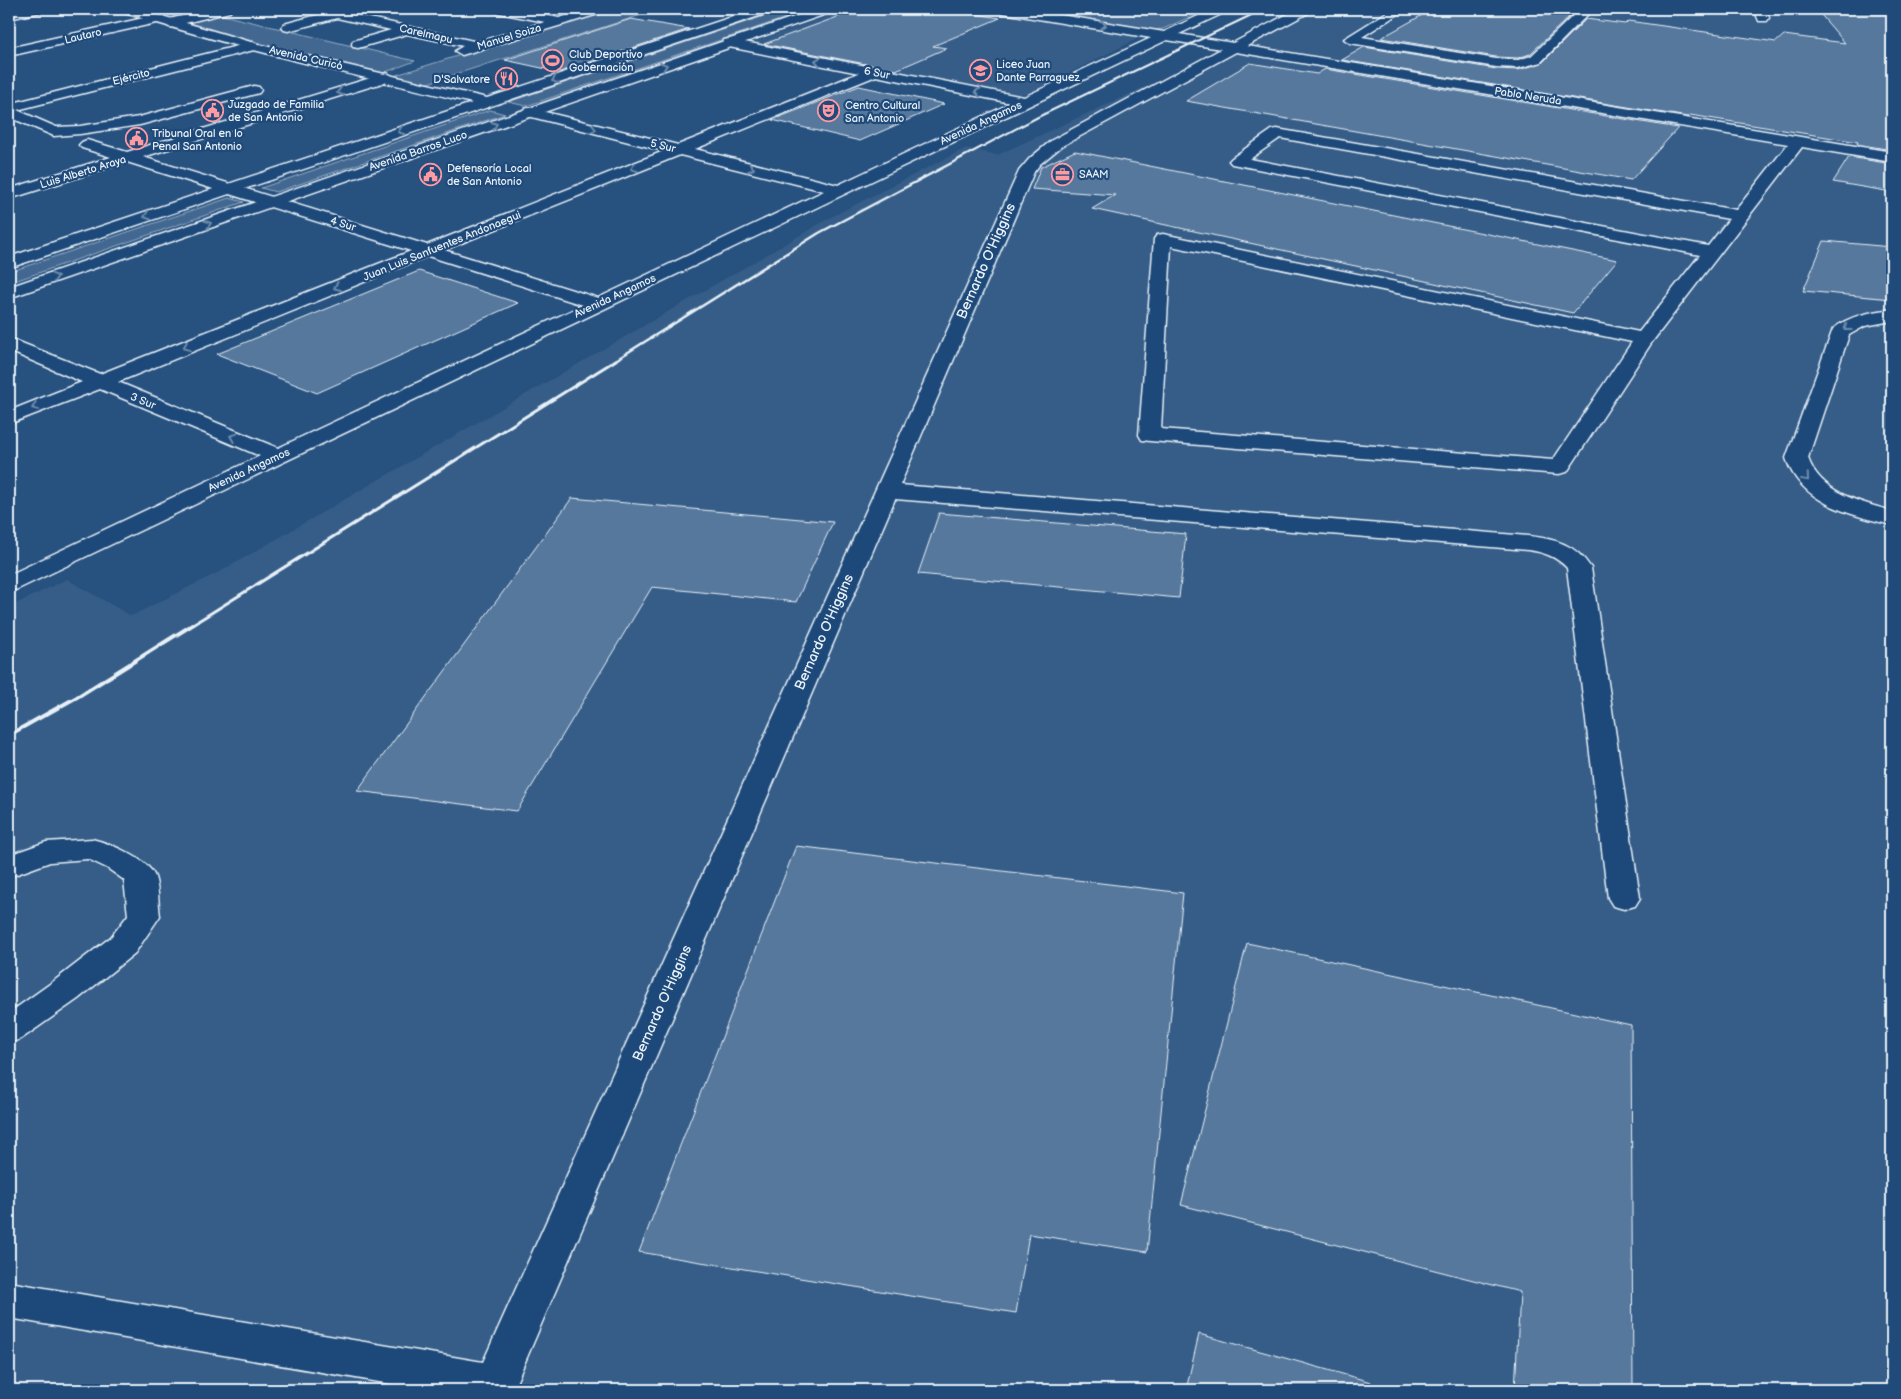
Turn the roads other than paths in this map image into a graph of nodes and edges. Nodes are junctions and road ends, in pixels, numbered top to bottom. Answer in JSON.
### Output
{"nodes":[{"id":1,"x":37,"y":9,"type":"edge"},
{"id":2,"x":126,"y":9,"type":"edge"},
{"id":3,"x":217,"y":9,"type":"edge"},
{"id":4,"x":314,"y":9,"type":"edge"},
{"id":5,"x":498,"y":9,"type":"edge"},
{"id":6,"x":601,"y":9,"type":"edge"},
{"id":7,"x":767,"y":9,"type":"edge"},
{"id":8,"x":828,"y":9,"type":"edge"},
{"id":9,"x":1003,"y":9,"type":"edge"},
{"id":10,"x":1222,"y":9,"type":"edge"},
{"id":11,"x":1306,"y":9,"type":"edge"},
{"id":12,"x":1400,"y":9,"type":"edge"},
{"id":13,"x":1586,"y":9,"type":"edge"},
{"id":14,"x":337,"y":14,"type":"junction"},
{"id":15,"x":9,"y":15,"type":"edge"},
{"id":16,"x":163,"y":21,"type":"junction"},
{"id":17,"x":559,"y":22,"type":"junction"},
{"id":18,"x":288,"y":27,"type":"dead end"},
{"id":19,"x":407,"y":30,"type":"junction"},
{"id":20,"x":1165,"y":36,"type":"junction"},
{"id":21,"x":729,"y":43,"type":"junction"},
{"id":22,"x":358,"y":44,"type":"dead end"},
{"id":23,"x":253,"y":46,"type":"junction"},
{"id":24,"x":479,"y":46,"type":"junction"},
{"id":25,"x":1235,"y":47,"type":"junction"},
{"id":26,"x":9,"y":52,"type":"edge"},
{"id":27,"x":446,"y":56,"type":"dead end"},
{"id":28,"x":874,"y":72,"type":"junction"},
{"id":29,"x":386,"y":77,"type":"junction"},
{"id":30,"x":254,"y":90,"type":"dead end"},
{"id":31,"x":488,"y":102,"type":"junction"},
{"id":32,"x":1026,"y":102,"type":"junction"},
{"id":33,"x":9,"y":110,"type":"edge"},
{"id":34,"x":529,"y":112,"type":"junction"},
{"id":35,"x":1799,"y":141,"type":"junction"},
{"id":36,"x":86,"y":145,"type":"dead end"},
{"id":37,"x":679,"y":150,"type":"junction"},
{"id":38,"x":1892,"y":156,"type":"edge"},
{"id":39,"x":129,"y":157,"type":"junction"},
{"id":40,"x":230,"y":189,"type":"junction"},
{"id":41,"x":838,"y":190,"type":"junction"},
{"id":42,"x":9,"y":194,"type":"edge"},
{"id":43,"x":272,"y":202,"type":"junction"},
{"id":44,"x":1740,"y":216,"type":"junction"},
{"id":45,"x":430,"y":251,"type":"junction"},
{"id":46,"x":1712,"y":252,"type":"junction"},
{"id":47,"x":9,"y":263,"type":"edge"},
{"id":48,"x":9,"y":293,"type":"edge"},
{"id":49,"x":600,"y":304,"type":"junction"},
{"id":50,"x":1892,"y":315,"type":"edge"},
{"id":51,"x":1644,"y":339,"type":"junction"},
{"id":52,"x":9,"y":344,"type":"edge"},
{"id":53,"x":98,"y":382,"type":"junction"},
{"id":54,"x":9,"y":418,"type":"edge"},
{"id":55,"x":278,"y":456,"type":"junction"},
{"id":56,"x":886,"y":491,"type":"junction"},
{"id":57,"x":1892,"y":518,"type":"edge"},
{"id":58,"x":9,"y":584,"type":"edge"},
{"id":59,"x":9,"y":867,"type":"edge"},
{"id":60,"x":1624,"y":898,"type":"dead end"},
{"id":61,"x":9,"y":1030,"type":"edge"},
{"id":62,"x":9,"y":1300,"type":"edge"},
{"id":63,"x":494,"y":1387,"type":"edge"}],
"edges":[{"from":1,"to":15,"type":"street"},
{"from":2,"to":16,"type":"street","name":"Avenida Curicó"},
{"from":3,"to":16,"type":"street","name":"Lautaro"},
{"from":4,"to":14,"type":"street","name":"Carelmapu"},
{"from":5,"to":17,"type":"street"},
{"from":6,"to":17,"type":"street","name":"Manuel Soiza"},
{"from":7,"to":31,"type":"street","name":"Avenida Barros Luco","one_way":true},
{"from":8,"to":21,"type":"street","name":"Avenida Barros Luco"},
{"from":9,"to":20,"type":"street","name":"Pablo Neruda","one_way":true},
{"from":10,"to":20,"type":"street","name":"Avenida Angamos"},
{"from":11,"to":25,"type":"street","name":"Bernardo O'Higgins"},
{"from":12,"to":13,"type":"street"},
{"from":14,"to":18,"type":"street"},
{"from":14,"to":19,"type":"street","name":"Carelmapu"},
{"from":16,"to":23,"type":"street","name":"Avenida Curicó"},
{"from":16,"to":26,"type":"street","name":"Lautaro"},
{"from":17,"to":24,"type":"street","name":"Manuel Soiza"},
{"from":19,"to":22,"type":"street"},
{"from":19,"to":24,"type":"street","name":"Carelmapu"},
{"from":20,"to":25,"type":"street","name":"Pablo Neruda"},
{"from":20,"to":32,"type":"street","name":"Avenida Angamos"},
{"from":28,"to":21,"type":"street","name":"6 Sur","one_way":true},
{"from":34,"to":21,"type":"street","name":"Avenida Barros Luco","one_way":true},
{"from":23,"to":29,"type":"street","name":"Avenida Curicó"},
{"from":23,"to":33,"type":"street","name":"Ejército"},
{"from":24,"to":27,"type":"street","name":"Manuel Soiza"},
{"from":25,"to":35,"type":"street","name":"Pablo Neruda"},
{"from":25,"to":56,"type":"street","name":"Bernardo O'Higgins"},
{"from":32,"to":28,"type":"street","name":"6 Sur","one_way":true},
{"from":28,"to":37,"type":"street","name":"Juan Luis Sanfuentes Andonaegui"},
{"from":29,"to":31,"type":"street","name":"Avenida Curicó"},
{"from":29,"to":39,"type":"street","name":"Luis Alberto Araya","one_way":true},
{"from":30,"to":33,"type":"street"},
{"from":31,"to":34,"type":"street","name":"5 Sur"},
{"from":31,"to":40,"type":"street","name":"Avenida Barros Luco","one_way":true},
{"from":32,"to":41,"type":"street","name":"Avenida Angamos"},
{"from":34,"to":37,"type":"street","name":"5 Sur","one_way":true},
{"from":43,"to":34,"type":"street","name":"Avenida Barros Luco","one_way":true},
{"from":35,"to":38,"type":"street","name":"Pablo Neruda"},
{"from":35,"to":44,"type":"street"},
{"from":36,"to":39,"type":"street","name":"4 Sur"},
{"from":37,"to":41,"type":"street","name":"5 Sur","one_way":true},
{"from":37,"to":45,"type":"street","name":"Juan Luis Sanfuentes Andonaegui","one_way":true},
{"from":39,"to":40,"type":"street","name":"4 Sur"},
{"from":39,"to":42,"type":"street","name":"Luis Alberto Araya"},
{"from":40,"to":43,"type":"street","name":"4 Sur"},
{"from":40,"to":47,"type":"street","name":"Avenida Barros Luco","one_way":true},
{"from":41,"to":49,"type":"street","name":"Avenida Angamos"},
{"from":43,"to":45,"type":"street","name":"4 Sur"},
{"from":48,"to":43,"type":"street","name":"Avenida Barros Luco","one_way":true},
{"from":44,"to":46,"type":"street"},
{"from":44,"to":46,"type":"street"},
{"from":45,"to":49,"type":"street","name":"4 Sur"},
{"from":45,"to":53,"type":"street","name":"Juan Luis Sanfuentes Andonaegui","one_way":true},
{"from":46,"to":51,"type":"street"},
{"from":49,"to":55,"type":"street","name":"Avenida Angamos"},
{"from":50,"to":57,"type":"street","one_way":true},
{"from":51,"to":51,"type":"street"},
{"from":52,"to":53,"type":"street","name":"3 Sur"},
{"from":53,"to":54,"type":"street","name":"Juan Luis Sanfuentes Andonaegui","one_way":true},
{"from":55,"to":53,"type":"street","name":"3 Sur","one_way":true},
{"from":55,"to":58,"type":"street","name":"Avenida Angamos"},
{"from":56,"to":60,"type":"street"},
{"from":56,"to":63,"type":"street","name":"Bernardo O'Higgins"},
{"from":59,"to":61,"type":"street"},
{"from":62,"to":63,"type":"street"}]}
